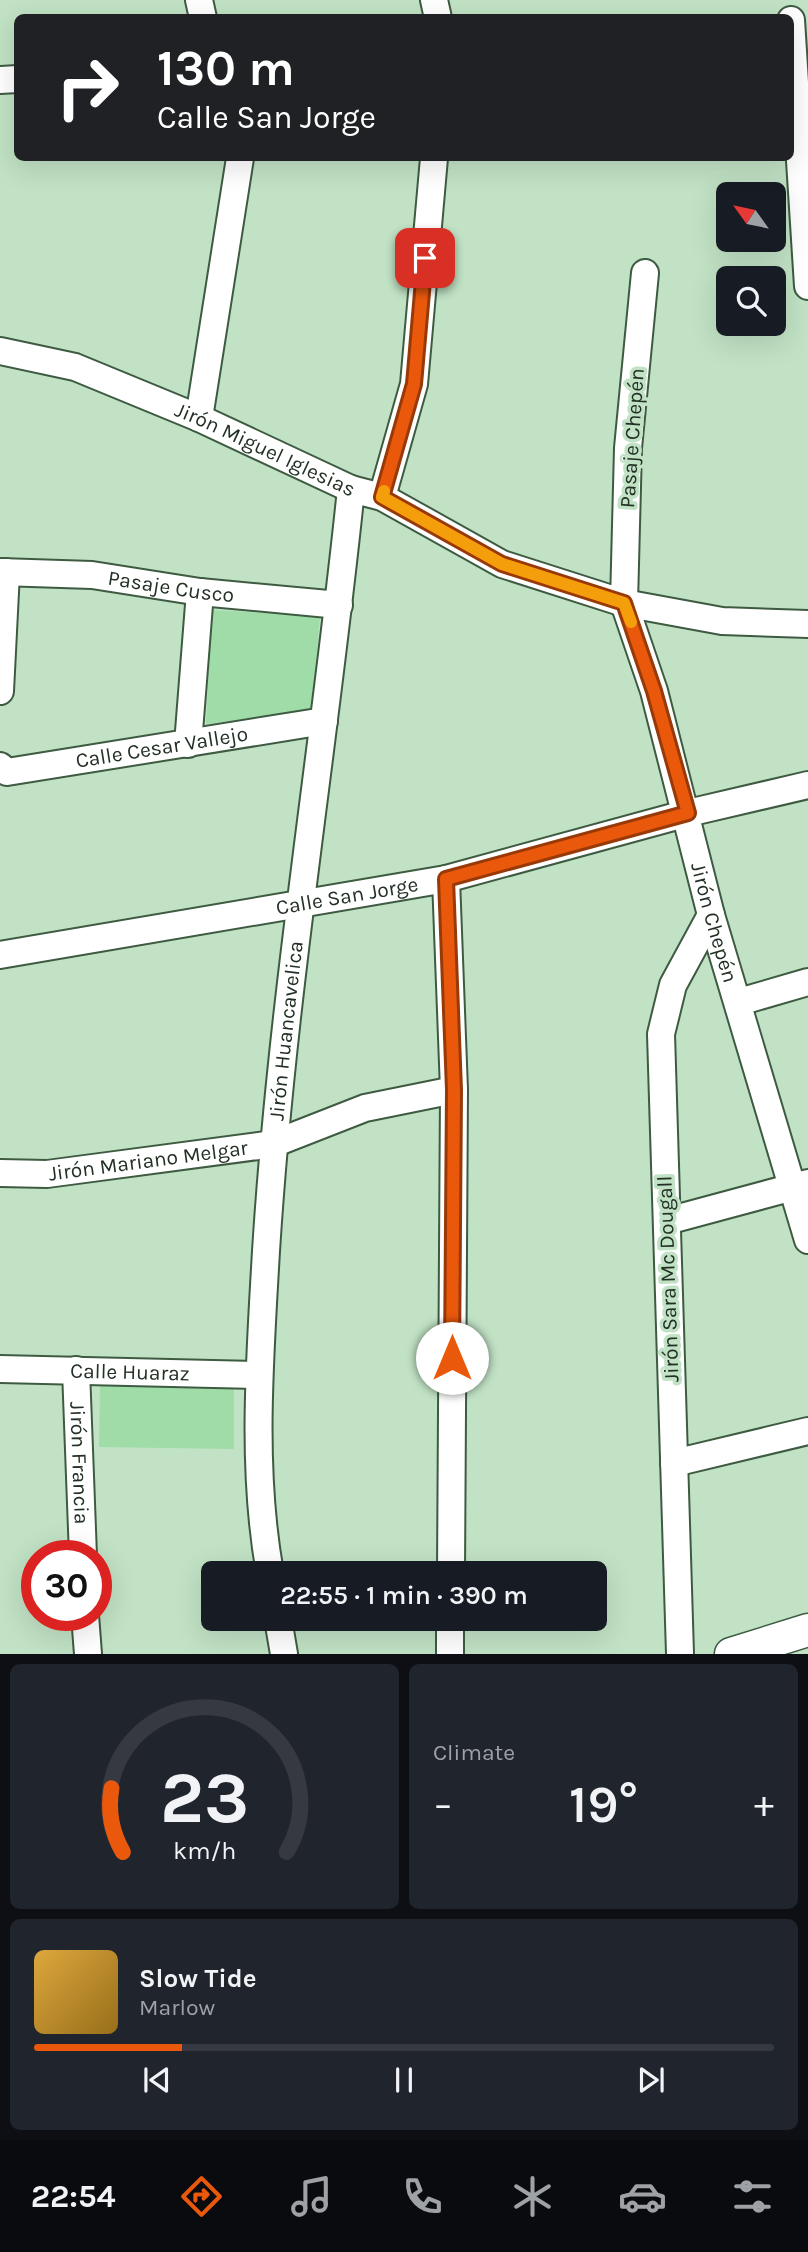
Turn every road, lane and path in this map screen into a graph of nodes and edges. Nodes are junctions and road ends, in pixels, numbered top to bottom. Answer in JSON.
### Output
{"nodes":[{"id":1,"x":794,"y":65,"type":"edge"},
{"id":2,"x":240,"y":161,"type":"edge"},
{"id":3,"x":434,"y":161,"type":"edge"},
{"id":4,"x":645,"y":273,"type":"dead end"},
{"id":5,"x":808,"y":286,"type":"edge"},
{"id":6,"x":0,"y":351,"type":"edge"},
{"id":7,"x":199,"y":418,"type":"junction"},
{"id":8,"x":351,"y":489,"type":"junction"},
{"id":9,"x":382,"y":497,"type":"junction"},
{"id":10,"x":3,"y":572,"type":"edge"},
{"id":11,"x":200,"y":593,"type":"junction"},
{"id":12,"x":624,"y":603,"type":"junction"},
{"id":13,"x":339,"y":605,"type":"junction"},
{"id":14,"x":808,"y":624,"type":"edge"},
{"id":15,"x":0,"y":691,"type":"edge"},
{"id":16,"x":324,"y":721,"type":"junction"},
{"id":17,"x":188,"y":744,"type":"junction"},
{"id":18,"x":0,"y":767,"type":"edge"},
{"id":19,"x":808,"y":785,"type":"edge"},
{"id":20,"x":688,"y":813,"type":"junction"},
{"id":21,"x":446,"y":879,"type":"junction"},
{"id":22,"x":300,"y":906,"type":"junction"},
{"id":23,"x":711,"y":915,"type":"junction"},
{"id":24,"x":0,"y":955,"type":"edge"},
{"id":25,"x":808,"y":982,"type":"edge"},
{"id":26,"x":738,"y":1002,"type":"junction"},
{"id":27,"x":454,"y":1090,"type":"junction"},
{"id":28,"x":273,"y":1144,"type":"junction"},
{"id":29,"x":0,"y":1172,"type":"edge"},
{"id":30,"x":801,"y":1185,"type":"edge"},
{"id":31,"x":667,"y":1221,"type":"junction"},
{"id":32,"x":808,"y":1240,"type":"edge"},
{"id":33,"x":0,"y":1369,"type":"edge"},
{"id":34,"x":76,"y":1370,"type":"junction"},
{"id":35,"x":259,"y":1375,"type":"junction"},
{"id":36,"x":808,"y":1430,"type":"edge"},
{"id":37,"x":674,"y":1463,"type":"junction"},
{"id":38,"x":82,"y":1540,"type":"edge"},
{"id":39,"x":268,"y":1561,"type":"edge"},
{"id":40,"x":451,"y":1561,"type":"edge"},
{"id":41,"x":808,"y":1630,"type":"edge"},
{"id":42,"x":86,"y":1631,"type":"edge"},
{"id":43,"x":280,"y":1631,"type":"edge"},
{"id":44,"x":450,"y":1631,"type":"edge"},
{"id":45,"x":88,"y":1654,"type":"edge"},
{"id":46,"x":284,"y":1654,"type":"edge"},
{"id":47,"x":450,"y":1654,"type":"edge"},
{"id":48,"x":680,"y":1654,"type":"edge"},
{"id":49,"x":731,"y":1654,"type":"edge"}],
"edges":[{"from":1,"to":5,"type":"street"},
{"from":2,"to":7,"type":"street"},
{"from":3,"to":9,"type":"street"},
{"from":4,"to":12,"type":"street","name":"Pasaje Chepén"},
{"from":6,"to":7,"type":"street","name":"Jirón Miguel Iglesias"},
{"from":7,"to":8,"type":"street","name":"Jirón Miguel Iglesias"},
{"from":8,"to":9,"type":"street","name":"Jirón Miguel Iglesias"},
{"from":8,"to":13,"type":"street","name":"Jirón Huancavelica"},
{"from":9,"to":12,"type":"street","name":"Jirón Miguel Iglesias"},
{"from":10,"to":11,"type":"street","name":"Pasaje Cusco"},
{"from":10,"to":15,"type":"street"},
{"from":11,"to":13,"type":"street","name":"Pasaje Cusco"},
{"from":11,"to":17,"type":"street"},
{"from":12,"to":14,"type":"street","name":"Jirón Miguel Iglesias"},
{"from":12,"to":20,"type":"street","name":"Jirón Chepén"},
{"from":13,"to":16,"type":"street","name":"Jirón Huancavelica"},
{"from":16,"to":17,"type":"street","name":"Calle Cesar Vallejo"},
{"from":16,"to":22,"type":"street","name":"Jirón Huancavelica"},
{"from":17,"to":18,"type":"street","name":"Calle Cesar Vallejo"},
{"from":19,"to":20,"type":"street","name":"Calle San Jorge"},
{"from":20,"to":21,"type":"street","name":"Calle San Jorge"},
{"from":20,"to":23,"type":"street","name":"Jirón Chepén"},
{"from":21,"to":22,"type":"street","name":"Calle San Jorge"},
{"from":21,"to":27,"type":"street"},
{"from":22,"to":24,"type":"street","name":"Calle San Jorge"},
{"from":22,"to":28,"type":"street","name":"Jirón Huancavelica"},
{"from":23,"to":26,"type":"street","name":"Jirón Chepén"},
{"from":23,"to":31,"type":"street","name":"Jirón Sara Mc Dougall"},
{"from":25,"to":26,"type":"street"},
{"from":26,"to":30,"type":"street","name":"Jirón Chepén"},
{"from":27,"to":28,"type":"street","name":"Jirón Mariano Melgar"},
{"from":27,"to":40,"type":"street"},
{"from":28,"to":29,"type":"street","name":"Jirón Mariano Melgar"},
{"from":28,"to":35,"type":"street","name":"Jirón Huancavelica"},
{"from":30,"to":31,"type":"street"},
{"from":30,"to":32,"type":"street","name":"Jirón Chepén"},
{"from":31,"to":37,"type":"street","name":"Jirón Sara Mc Dougall"},
{"from":33,"to":34,"type":"street","name":"Calle Huaraz"},
{"from":34,"to":35,"type":"street","name":"Calle Huaraz"},
{"from":34,"to":38,"type":"street","name":"Jirón Francia"},
{"from":35,"to":39,"type":"street","name":"Jirón Huancavelica"},
{"from":36,"to":37,"type":"street"},
{"from":37,"to":48,"type":"street","name":"Jirón Sara Mc Dougall"},
{"from":41,"to":49,"type":"street"},
{"from":42,"to":45,"type":"street"},
{"from":43,"to":46,"type":"street"},
{"from":44,"to":47,"type":"street"}]}
